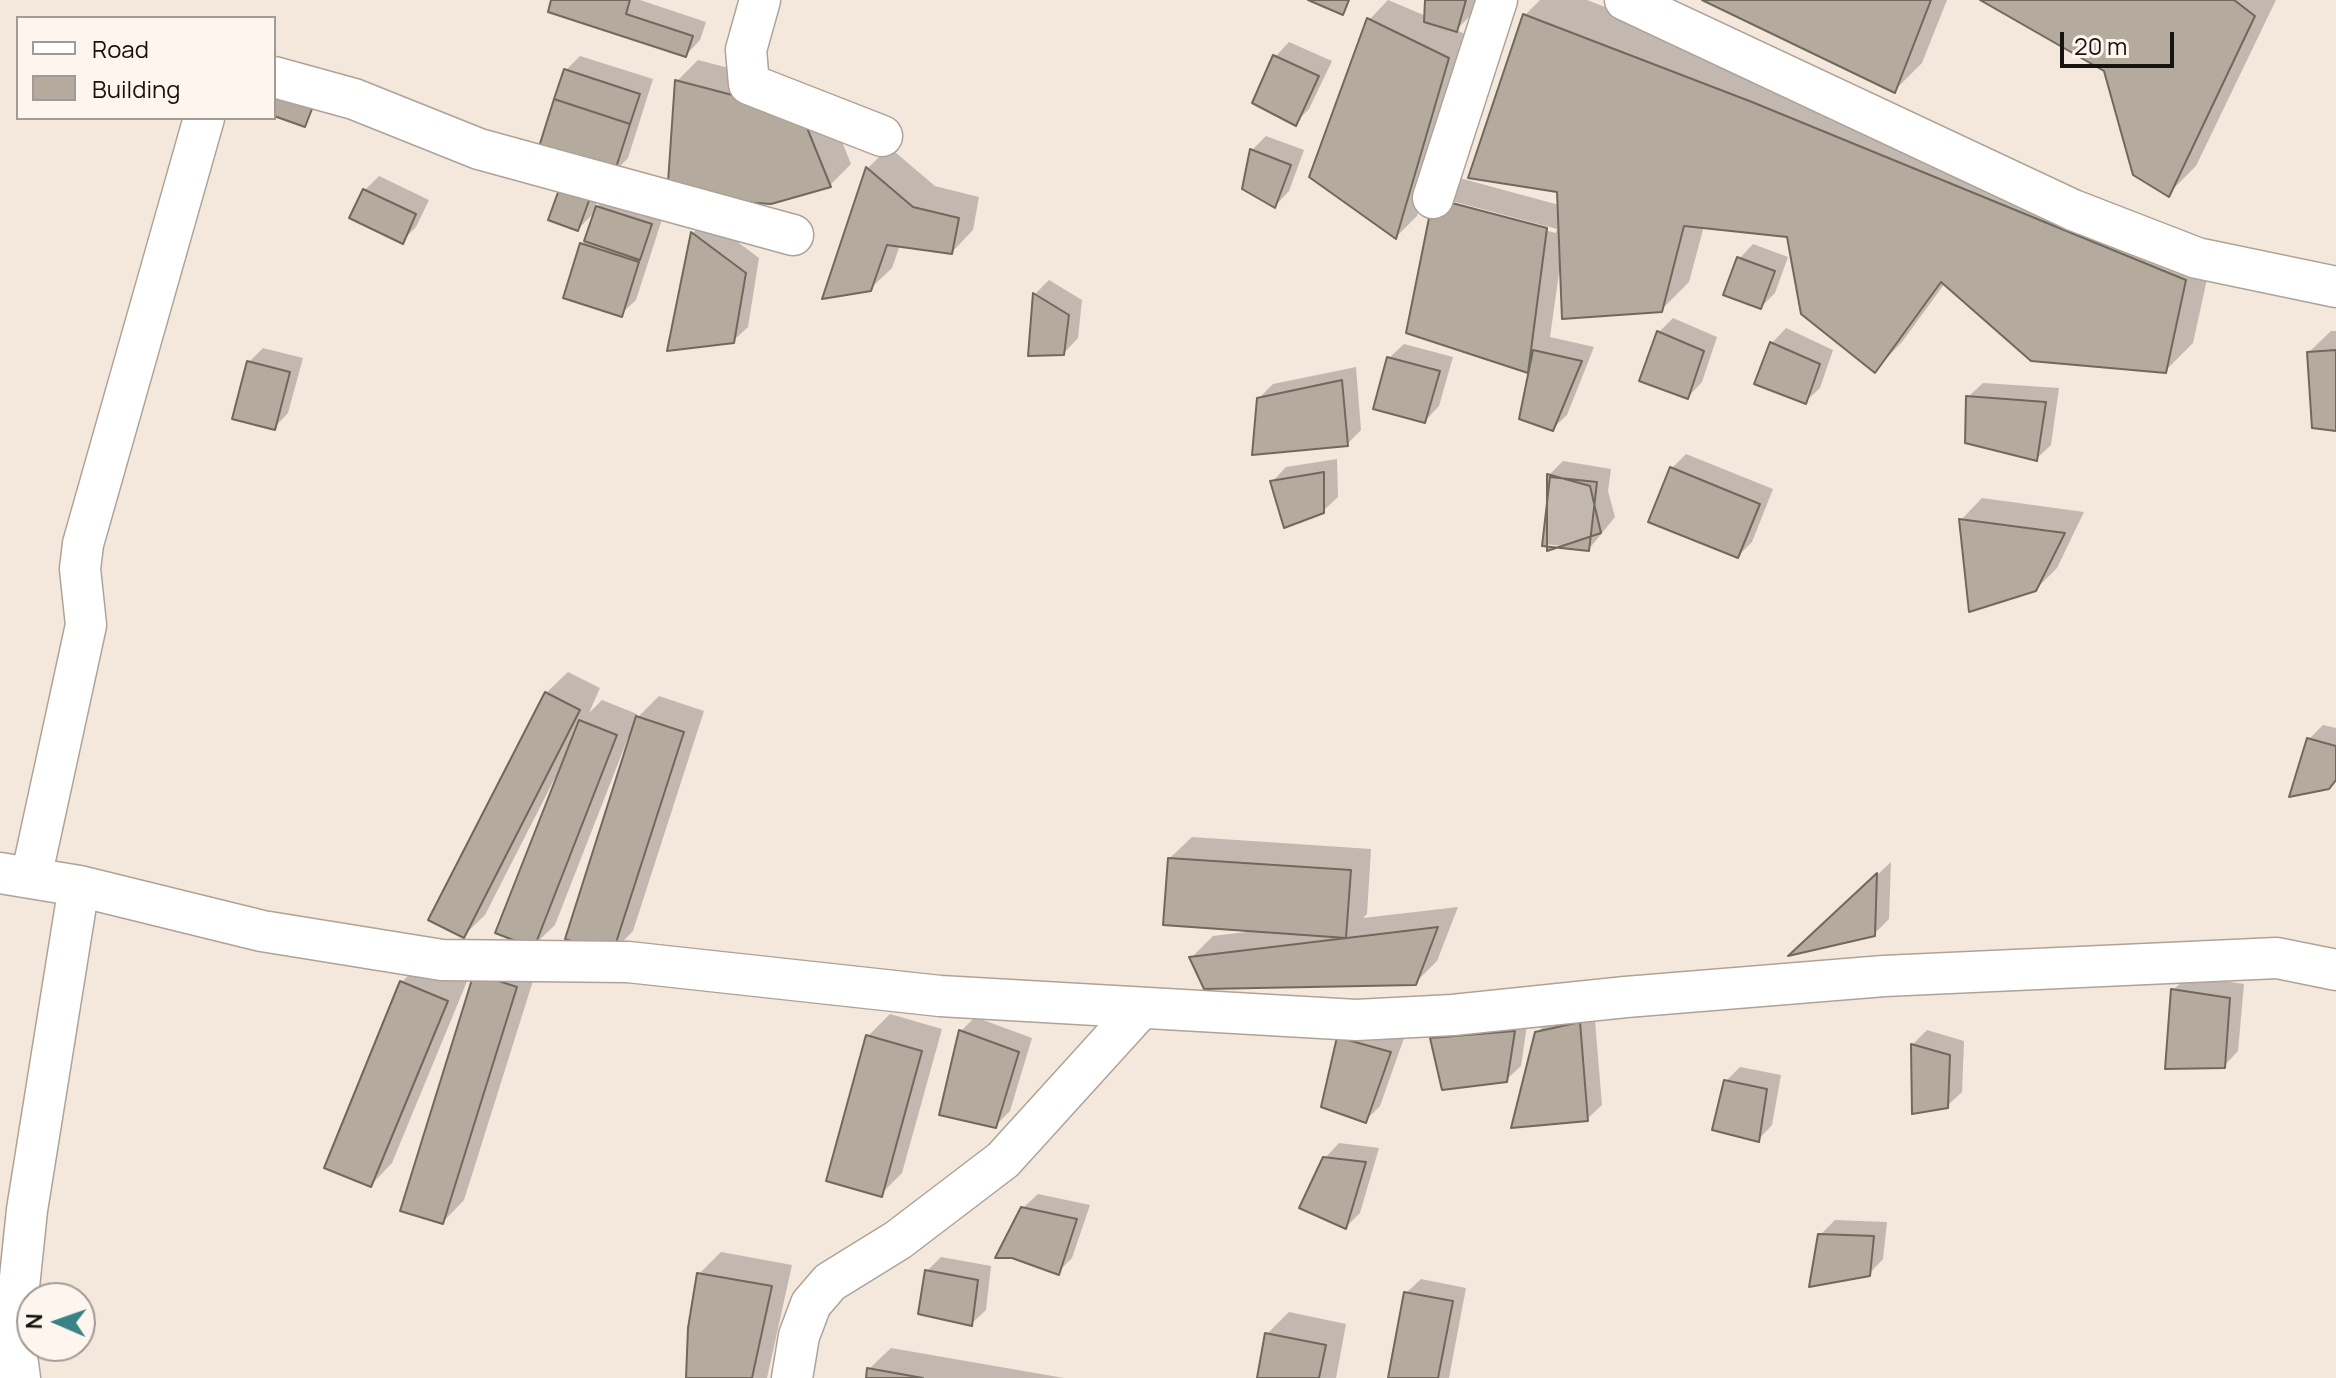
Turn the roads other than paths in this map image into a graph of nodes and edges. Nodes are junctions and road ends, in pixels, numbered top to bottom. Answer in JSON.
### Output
{"nodes":[{"id":1,"x":760,"y":0,"type":"edge"},
{"id":2,"x":1497,"y":0,"type":"edge"},
{"id":3,"x":1625,"y":0,"type":"edge"},
{"id":4,"x":276,"y":78,"type":"edge"},
{"id":5,"x":203,"y":120,"type":"edge"},
{"id":6,"x":882,"y":136,"type":"dead end"},
{"id":7,"x":1433,"y":198,"type":"dead end"},
{"id":8,"x":793,"y":235,"type":"dead end"},
{"id":9,"x":2336,"y":287,"type":"edge"},
{"id":10,"x":15,"y":876,"type":"edge"},
{"id":11,"x":79,"y":886,"type":"junction"},
{"id":12,"x":2336,"y":970,"type":"edge"},
{"id":13,"x":1141,"y":1008,"type":"junction"},
{"id":14,"x":20,"y":1378,"type":"edge"},
{"id":15,"x":792,"y":1378,"type":"edge"}],
"edges":[{"from":1,"to":6,"type":"street"},
{"from":2,"to":7,"type":"street"},
{"from":3,"to":9,"type":"street"},
{"from":4,"to":8,"type":"street"},
{"from":5,"to":10,"type":"street"},
{"from":10,"to":11,"type":"street"},
{"from":11,"to":13,"type":"street"},
{"from":11,"to":14,"type":"street"},
{"from":12,"to":13,"type":"street"},
{"from":13,"to":15,"type":"street"}]}
